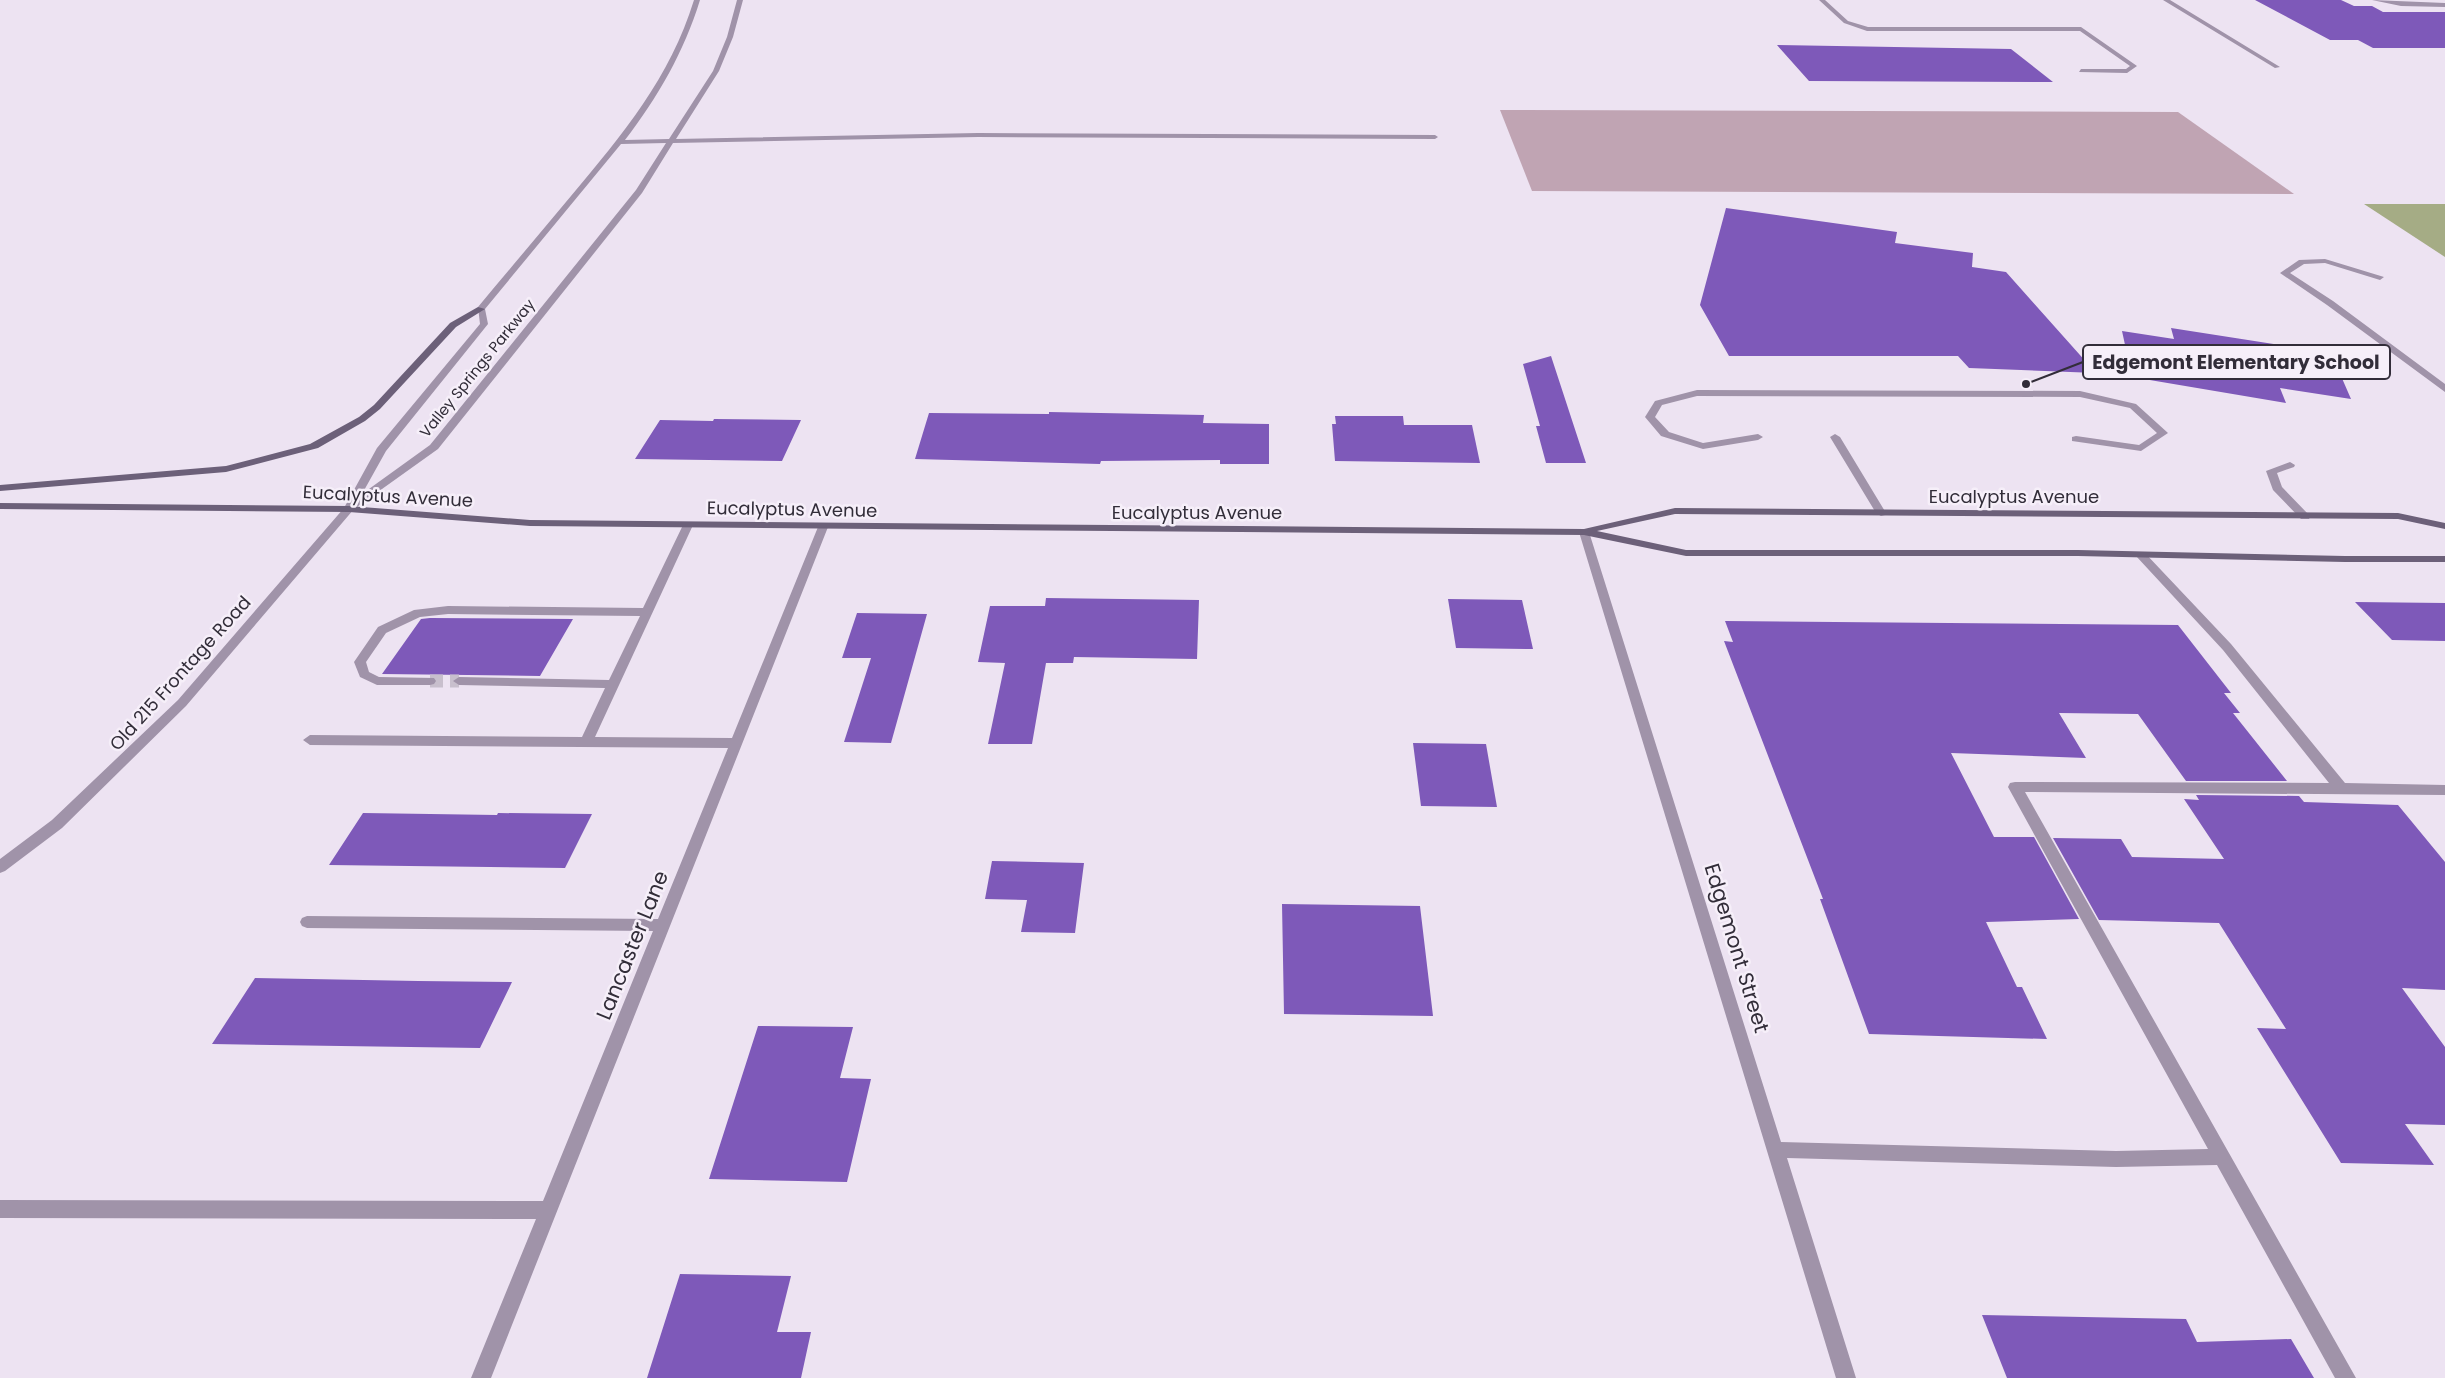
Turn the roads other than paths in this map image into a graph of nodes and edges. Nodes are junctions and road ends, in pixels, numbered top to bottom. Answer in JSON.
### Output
{"nodes":[{"id":1,"x":697,"y":0,"type":"edge"},
{"id":2,"x":740,"y":0,"type":"edge"},
{"id":3,"x":1822,"y":0,"type":"edge"},
{"id":4,"x":2166,"y":0,"type":"edge"},
{"id":5,"x":2376,"y":0,"type":"edge"},
{"id":6,"x":2445,"y":5,"type":"edge"},
{"id":7,"x":2277,"y":67,"type":"dead end"},
{"id":8,"x":2081,"y":71,"type":"dead end"},
{"id":9,"x":1435,"y":136,"type":"dead end"},
{"id":10,"x":673,"y":141,"type":"junction"},
{"id":11,"x":620,"y":142,"type":"junction"},
{"id":12,"x":2380,"y":277,"type":"dead end"},
{"id":13,"x":481,"y":309,"type":"junction"},
{"id":14,"x":2445,"y":389,"type":"edge"},
{"id":15,"x":1758,"y":437,"type":"dead end"},
{"id":16,"x":1835,"y":437,"type":"dead end"},
{"id":17,"x":2076,"y":440,"type":"dead end"},
{"id":18,"x":2290,"y":465,"type":"dead end"},
{"id":19,"x":0,"y":488,"type":"edge"},
{"id":20,"x":0,"y":506,"type":"edge"},
{"id":21,"x":349,"y":508,"type":"junction"},
{"id":22,"x":1880,"y":513,"type":"junction"},
{"id":23,"x":2305,"y":516,"type":"junction"},
{"id":24,"x":688,"y":525,"type":"junction"},
{"id":25,"x":2445,"y":526,"type":"edge"},
{"id":26,"x":823,"y":527,"type":"junction"},
{"id":27,"x":1584,"y":532,"type":"junction"},
{"id":28,"x":2140,"y":554,"type":"junction"},
{"id":29,"x":2445,"y":559,"type":"edge"},
{"id":30,"x":648,"y":612,"type":"junction"},
{"id":31,"x":430,"y":681,"type":"tunnel mouth"},
{"id":32,"x":459,"y":681,"type":"tunnel mouth"},
{"id":33,"x":614,"y":684,"type":"junction"},
{"id":34,"x":310,"y":740,"type":"dead end"},
{"id":35,"x":586,"y":742,"type":"junction"},
{"id":36,"x":736,"y":743,"type":"junction"},
{"id":37,"x":2341,"y":788,"type":"junction"},
{"id":38,"x":2445,"y":790,"type":"edge"},
{"id":39,"x":0,"y":866,"type":"edge"},
{"id":40,"x":306,"y":922,"type":"dead end"},
{"id":41,"x":663,"y":924,"type":"junction"},
{"id":42,"x":1776,"y":1150,"type":"junction"},
{"id":43,"x":2222,"y":1157,"type":"junction"},
{"id":44,"x":0,"y":1209,"type":"edge"},
{"id":45,"x":548,"y":1210,"type":"junction"},
{"id":46,"x":481,"y":1378,"type":"edge"},
{"id":47,"x":1846,"y":1378,"type":"edge"},
{"id":48,"x":2346,"y":1378,"type":"edge"}],
"edges":[{"from":1,"to":11,"type":"street","name":"Valley Springs Parkway"},
{"from":2,"to":10,"type":"street","name":"Valley Springs Parkway"},
{"from":3,"to":8,"type":"street"},
{"from":4,"to":7,"type":"street"},
{"from":5,"to":6,"type":"street"},
{"from":9,"to":10,"type":"street"},
{"from":10,"to":11,"type":"street"},
{"from":10,"to":21,"type":"street","name":"Valley Springs Parkway"},
{"from":11,"to":13,"type":"street","name":"Valley Springs Parkway"},
{"from":12,"to":14,"type":"street"},
{"from":13,"to":19,"type":"main road"},
{"from":13,"to":21,"type":"street","name":"Valley Springs Parkway"},
{"from":15,"to":17,"type":"street"},
{"from":16,"to":22,"type":"street"},
{"from":18,"to":23,"type":"street"},
{"from":20,"to":21,"type":"main road","name":"Eucalyptus Avenue"},
{"from":21,"to":24,"type":"main road","name":"Eucalyptus Avenue"},
{"from":21,"to":39,"type":"street","name":"Old 215 Frontage Road"},
{"from":22,"to":23,"type":"main road","name":"Eucalyptus Avenue"},
{"from":22,"to":27,"type":"main road","name":"Eucalyptus Avenue"},
{"from":23,"to":25,"type":"main road","name":"Eucalyptus Avenue"},
{"from":24,"to":26,"type":"main road","name":"Eucalyptus Avenue"},
{"from":24,"to":30,"type":"street"},
{"from":26,"to":27,"type":"main road","name":"Eucalyptus Avenue"},
{"from":26,"to":36,"type":"street","name":"Lancaster Lane"},
{"from":27,"to":28,"type":"main road","name":"Eucalyptus Avenue"},
{"from":27,"to":42,"type":"street","name":"Edgemont Street"},
{"from":28,"to":29,"type":"main road","name":"Eucalyptus Avenue"},
{"from":28,"to":37,"type":"street"},
{"from":30,"to":31,"type":"street"},
{"from":30,"to":33,"type":"street"},
{"from":32,"to":33,"type":"street"},
{"from":33,"to":35,"type":"street"},
{"from":34,"to":35,"type":"street"},
{"from":35,"to":36,"type":"street"},
{"from":36,"to":41,"type":"street","name":"Lancaster Lane"},
{"from":37,"to":38,"type":"street"},
{"from":37,"to":43,"type":"street"},
{"from":40,"to":41,"type":"street"},
{"from":41,"to":45,"type":"street","name":"Lancaster Lane"},
{"from":42,"to":43,"type":"street"},
{"from":42,"to":47,"type":"street","name":"Edgemont Street"},
{"from":43,"to":48,"type":"street"},
{"from":44,"to":45,"type":"street"},
{"from":45,"to":46,"type":"street","name":"Lancaster Lane"}]}
